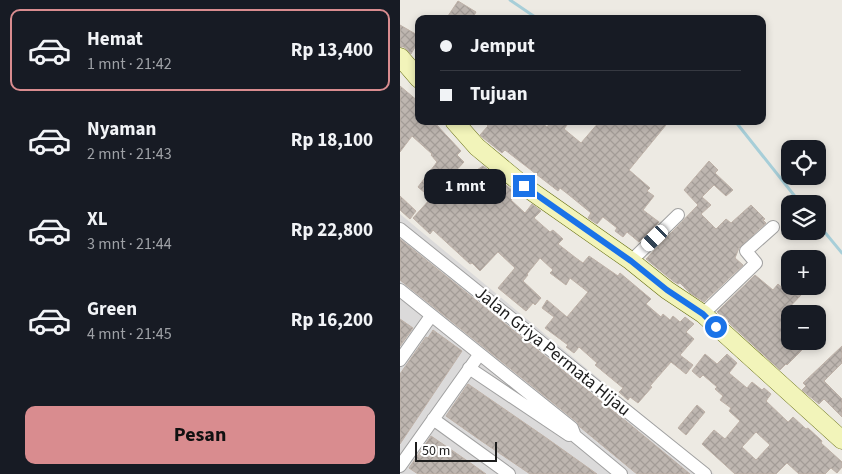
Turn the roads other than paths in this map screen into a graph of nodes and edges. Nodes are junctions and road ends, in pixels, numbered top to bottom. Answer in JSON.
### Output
{"nodes":[{"id":1,"x":400,"y":57,"type":"edge"},
{"id":2,"x":415,"y":74,"type":"edge"},
{"id":3,"x":458,"y":125,"type":"edge"},
{"id":4,"x":678,"y":215,"type":"dead end"},
{"id":5,"x":773,"y":227,"type":"dead end"},
{"id":6,"x":400,"y":229,"type":"edge"},
{"id":7,"x":631,"y":261,"type":"junction"},
{"id":8,"x":400,"y":290,"type":"edge"},
{"id":9,"x":703,"y":314,"type":"junction"},
{"id":10,"x":431,"y":316,"type":"junction"},
{"id":11,"x":479,"y":355,"type":"junction"},
{"id":12,"x":400,"y":360,"type":"edge"},
{"id":13,"x":469,"y":368,"type":"junction"},
{"id":14,"x":433,"y":419,"type":"junction"},
{"id":15,"x":575,"y":436,"type":"junction"},
{"id":16,"x":842,"y":440,"type":"edge"},
{"id":17,"x":400,"y":466,"type":"edge"},
{"id":18,"x":509,"y":474,"type":"edge"},
{"id":19,"x":621,"y":474,"type":"edge"},
{"id":20,"x":706,"y":474,"type":"edge"}],
"edges":[{"from":1,"to":2,"type":"street"},
{"from":3,"to":7,"type":"street"},
{"from":4,"to":7,"type":"street"},
{"from":5,"to":9,"type":"street"},
{"from":6,"to":20,"type":"street","name":"Jalan Griya Permata Hijau"},
{"from":7,"to":9,"type":"street"},
{"from":8,"to":10,"type":"street"},
{"from":9,"to":16,"type":"street"},
{"from":10,"to":11,"type":"street"},
{"from":10,"to":12,"type":"street"},
{"from":11,"to":13,"type":"street"},
{"from":11,"to":15,"type":"street"},
{"from":13,"to":14,"type":"street"},
{"from":13,"to":15,"type":"street"},
{"from":14,"to":17,"type":"street"},
{"from":14,"to":18,"type":"street"},
{"from":15,"to":19,"type":"street"}]}
